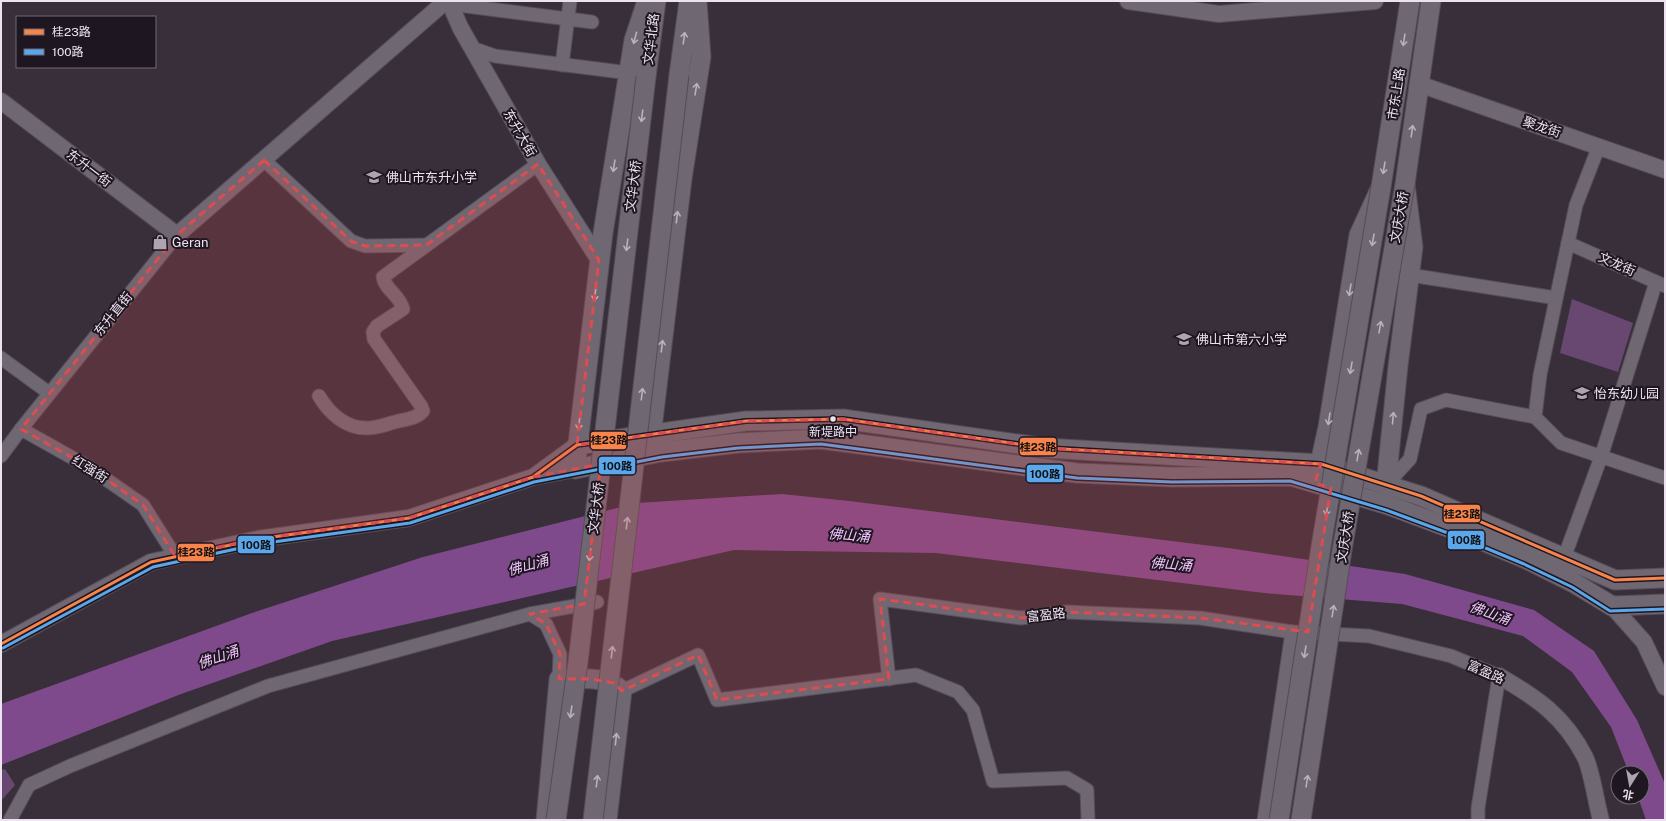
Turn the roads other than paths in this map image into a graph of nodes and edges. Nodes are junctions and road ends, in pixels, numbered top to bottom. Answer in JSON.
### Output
{"nodes":[{"id":1,"x":570,"y":1,"type":"edge"},
{"id":2,"x":647,"y":1,"type":"edge"},
{"id":3,"x":656,"y":1,"type":"edge"},
{"id":4,"x":689,"y":1,"type":"edge"},
{"id":5,"x":697,"y":1,"type":"edge"},
{"id":6,"x":1128,"y":1,"type":"edge"},
{"id":7,"x":1375,"y":1,"type":"edge"},
{"id":8,"x":1410,"y":1,"type":"edge"},
{"id":9,"x":1431,"y":1,"type":"edge"},
{"id":10,"x":448,"y":2,"type":"edge"},
{"id":11,"x":567,"y":19,"type":"junction"},
{"id":12,"x":592,"y":22,"type":"dead end"},
{"id":13,"x":472,"y":48,"type":"junction"},
{"id":14,"x":562,"y":65,"type":"junction"},
{"id":15,"x":638,"y":75,"type":"junction"},
{"id":16,"x":1419,"y":84,"type":"junction"},
{"id":17,"x":1,"y":101,"type":"edge"},
{"id":18,"x":1599,"y":146,"type":"junction"},
{"id":19,"x":264,"y":160,"type":"junction"},
{"id":20,"x":538,"y":164,"type":"junction"},
{"id":21,"x":1665,"y":170,"type":"edge"},
{"id":22,"x":1404,"y":184,"type":"junction"},
{"id":23,"x":1382,"y":187,"type":"junction"},
{"id":24,"x":177,"y":235,"type":"junction"},
{"id":25,"x":1568,"y":243,"type":"junction"},
{"id":26,"x":426,"y":245,"type":"junction"},
{"id":27,"x":600,"y":260,"type":"junction"},
{"id":28,"x":1410,"y":275,"type":"junction"},
{"id":29,"x":1661,"y":284,"type":"edge"},
{"id":30,"x":1556,"y":298,"type":"junction"},
{"id":31,"x":1,"y":358,"type":"edge"},
{"id":32,"x":49,"y":393,"type":"junction"},
{"id":33,"x":319,"y":396,"type":"dead end"},
{"id":34,"x":1535,"y":417,"type":"junction"},
{"id":35,"x":21,"y":429,"type":"junction"},
{"id":36,"x":651,"y":434,"type":"junction"},
{"id":37,"x":577,"y":446,"type":"junction"},
{"id":38,"x":649,"y":455,"type":"junction"},
{"id":39,"x":1,"y":456,"type":"edge"},
{"id":40,"x":1601,"y":456,"type":"junction"},
{"id":41,"x":1321,"y":464,"type":"junction"},
{"id":42,"x":575,"y":469,"type":"junction"},
{"id":43,"x":533,"y":477,"type":"junction"},
{"id":44,"x":1665,"y":478,"type":"edge"},
{"id":45,"x":1315,"y":483,"type":"junction"},
{"id":46,"x":1386,"y":485,"type":"junction"},
{"id":47,"x":1384,"y":504,"type":"junction"},
{"id":48,"x":175,"y":556,"type":"junction"},
{"id":49,"x":1564,"y":558,"type":"junction"},
{"id":50,"x":1665,"y":578,"type":"edge"},
{"id":51,"x":1615,"y":580,"type":"junction"},
{"id":52,"x":597,"y":602,"type":"dead end"},
{"id":53,"x":1665,"y":604,"type":"edge"},
{"id":54,"x":1612,"y":606,"type":"junction"},
{"id":55,"x":530,"y":614,"type":"junction"},
{"id":56,"x":1292,"y":632,"type":"junction"},
{"id":57,"x":1,"y":644,"type":"edge"},
{"id":58,"x":1499,"y":676,"type":"junction"},
{"id":59,"x":559,"y":679,"type":"junction"},
{"id":60,"x":889,"y":679,"type":"junction"},
{"id":61,"x":1665,"y":687,"type":"edge"},
{"id":62,"x":622,"y":691,"type":"junction"},
{"id":63,"x":10,"y":820,"type":"edge"},
{"id":64,"x":546,"y":820,"type":"edge"},
{"id":65,"x":556,"y":820,"type":"edge"},
{"id":66,"x":593,"y":820,"type":"edge"},
{"id":67,"x":607,"y":820,"type":"edge"},
{"id":68,"x":1088,"y":820,"type":"edge"},
{"id":69,"x":1264,"y":820,"type":"edge"},
{"id":70,"x":1279,"y":820,"type":"edge"},
{"id":71,"x":1301,"y":820,"type":"edge"},
{"id":72,"x":1478,"y":820,"type":"edge"},
{"id":73,"x":1600,"y":820,"type":"edge"}],
"edges":[{"from":1,"to":11,"type":"street"},
{"from":2,"to":15,"type":"main road","one_way":true},
{"from":3,"to":15,"type":"main road","name":"文华北路"},
{"from":66,"to":4,"type":"main road","one_way":true,"bridge":true},
{"from":36,"to":5,"type":"main road","one_way":true},
{"from":6,"to":7,"type":"street"},
{"from":8,"to":23,"type":"main road","name":"市东上路","one_way":true},
{"from":9,"to":16,"type":"main road","name":"市东上路"},
{"from":10,"to":11,"type":"street"},
{"from":10,"to":13,"type":"street","name":"东升大街"},
{"from":10,"to":19,"type":"street"},
{"from":11,"to":12,"type":"street"},
{"from":11,"to":14,"type":"street"},
{"from":13,"to":14,"type":"street"},
{"from":13,"to":20,"type":"street","name":"东升大街"},
{"from":14,"to":15,"type":"street"},
{"from":15,"to":27,"type":"main road","one_way":true},
{"from":15,"to":65,"type":"main road","name":"文华大桥","one_way":true,"bridge":true},
{"from":16,"to":18,"type":"street","name":"聚龙街"},
{"from":22,"to":16,"type":"main road","name":"市东上路","one_way":true},
{"from":17,"to":24,"type":"street","name":"东升一街"},
{"from":18,"to":21,"type":"street","name":"聚龙街"},
{"from":18,"to":25,"type":"street"},
{"from":19,"to":24,"type":"street"},
{"from":19,"to":26,"type":"street"},
{"from":20,"to":26,"type":"street"},
{"from":20,"to":27,"type":"street","name":"东升大街"},
{"from":22,"to":28,"type":"main road"},
{"from":71,"to":22,"type":"main road","name":"文庆大桥","one_way":true,"bridge":true},
{"from":23,"to":41,"type":"main road","one_way":true},
{"from":23,"to":70,"type":"main road","name":"文庆大桥","one_way":true,"bridge":true},
{"from":24,"to":32,"type":"street","name":"东升直街"},
{"from":25,"to":29,"type":"street","name":"文龙街"},
{"from":25,"to":30,"type":"street"},
{"from":26,"to":33,"type":"street"},
{"from":27,"to":37,"type":"main road","one_way":true},
{"from":28,"to":30,"type":"street"},
{"from":46,"to":28,"type":"main road","one_way":true},
{"from":29,"to":40,"type":"street"},
{"from":30,"to":34,"type":"street"},
{"from":31,"to":32,"type":"street"},
{"from":32,"to":35,"type":"street"},
{"from":34,"to":40,"type":"street"},
{"from":34,"to":46,"type":"street"},
{"from":35,"to":39,"type":"street"},
{"from":35,"to":48,"type":"street","name":"红强街"},
{"from":36,"to":37,"type":"main road"},
{"from":36,"to":38,"type":"main road"},
{"from":36,"to":41,"type":"main road"},
{"from":37,"to":42,"type":"main road"},
{"from":37,"to":43,"type":"street"},
{"from":38,"to":42,"type":"main road"},
{"from":38,"to":45,"type":"main road"},
{"from":40,"to":44,"type":"street"},
{"from":40,"to":49,"type":"street"},
{"from":41,"to":45,"type":"main road"},
{"from":41,"to":46,"type":"main road"},
{"from":42,"to":43,"type":"street"},
{"from":43,"to":48,"type":"street"},
{"from":45,"to":47,"type":"main road"},
{"from":46,"to":47,"type":"street"},
{"from":46,"to":49,"type":"main road"},
{"from":47,"to":54,"type":"main road"},
{"from":48,"to":57,"type":"street"},
{"from":49,"to":51,"type":"main road"},
{"from":50,"to":51,"type":"main road"},
{"from":51,"to":54,"type":"main road"},
{"from":52,"to":55,"type":"street"},
{"from":53,"to":54,"type":"main road"},
{"from":54,"to":61,"type":"street"},
{"from":55,"to":59,"type":"street"},
{"from":55,"to":63,"type":"street"},
{"from":56,"to":58,"type":"street","name":"富盈路"},
{"from":56,"to":60,"type":"street","name":"富盈路"},
{"from":56,"to":69,"type":"street"},
{"from":58,"to":72,"type":"street"},
{"from":58,"to":73,"type":"street","name":"富盈路"},
{"from":59,"to":62,"type":"main road"},
{"from":59,"to":64,"type":"main road"},
{"from":60,"to":62,"type":"street"},
{"from":60,"to":68,"type":"street"},
{"from":67,"to":62,"type":"main road","one_way":true}]}
